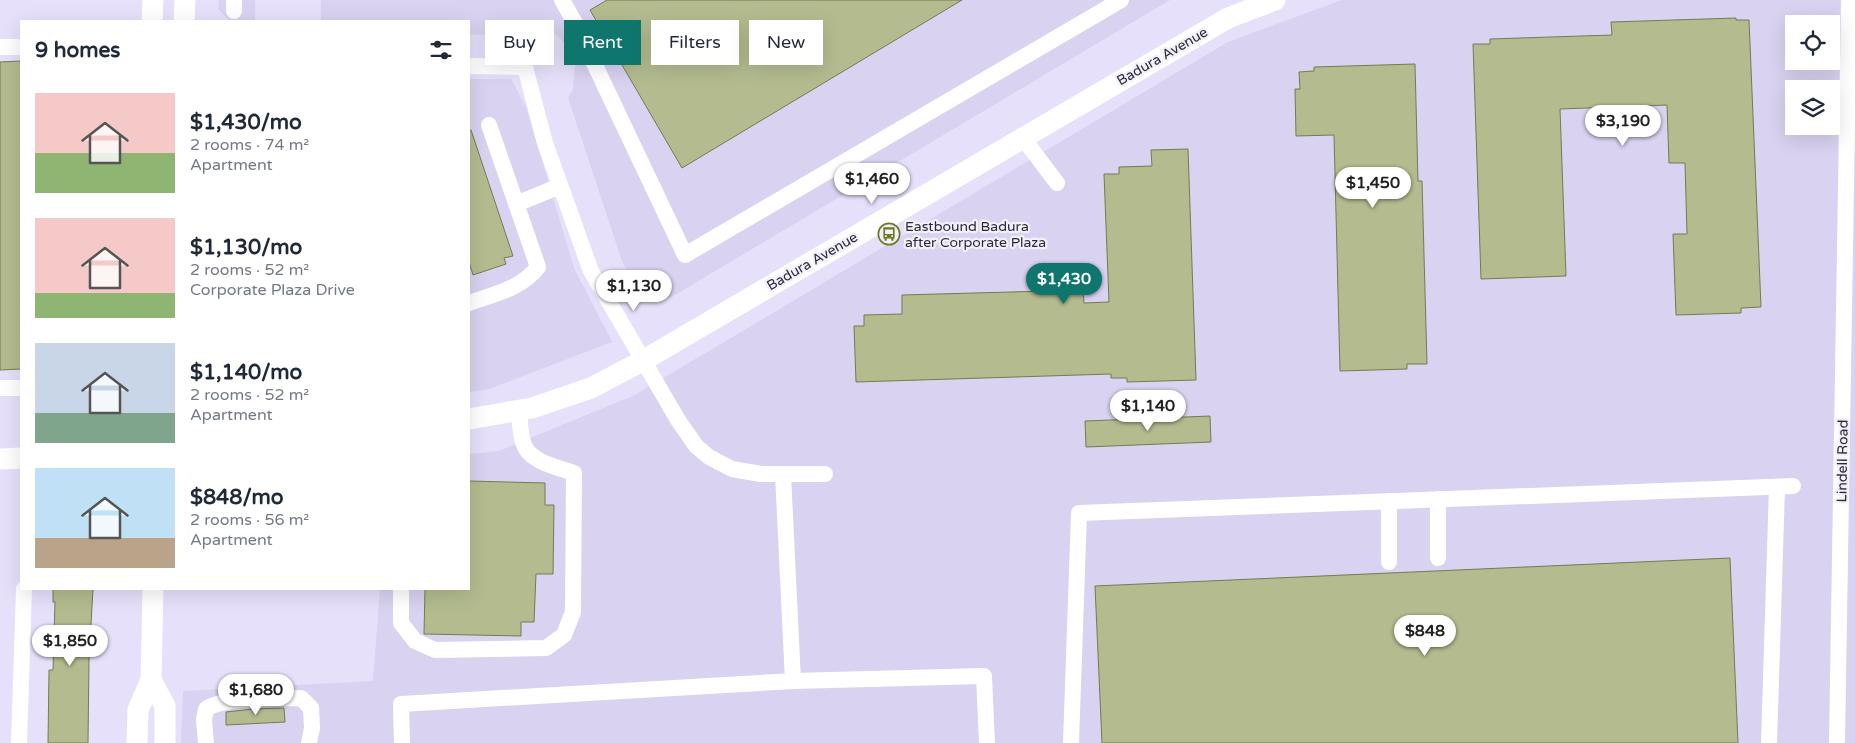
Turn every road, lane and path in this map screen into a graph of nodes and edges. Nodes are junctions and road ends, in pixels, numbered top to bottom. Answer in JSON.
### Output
{"nodes":[{"id":1,"x":152,"y":0,"type":"edge"},
{"id":2,"x":185,"y":0,"type":"edge"},
{"id":3,"x":562,"y":0,"type":"edge"},
{"id":4,"x":1121,"y":0,"type":"edge"},
{"id":5,"x":1275,"y":0,"type":"edge"},
{"id":6,"x":1849,"y":0,"type":"edge"},
{"id":7,"x":152,"y":20,"type":"edge"},
{"id":8,"x":184,"y":20,"type":"edge"},
{"id":9,"x":0,"y":47,"type":"edge"},
{"id":10,"x":20,"y":47,"type":"edge"},
{"id":11,"x":470,"y":66,"type":"edge"},
{"id":12,"x":489,"y":125,"type":"dead end"},
{"id":13,"x":1023,"y":138,"type":"junction"},
{"id":14,"x":1057,"y":183,"type":"dead end"},
{"id":15,"x":560,"y":186,"type":"junction"},
{"id":16,"x":516,"y":204,"type":"junction"},
{"id":17,"x":470,"y":302,"type":"edge"},
{"id":18,"x":644,"y":360,"type":"junction"},
{"id":19,"x":0,"y":388,"type":"edge"},
{"id":20,"x":20,"y":388,"type":"edge"},
{"id":21,"x":519,"y":411,"type":"junction"},
{"id":22,"x":470,"y":420,"type":"edge"},
{"id":23,"x":20,"y":458,"type":"edge"},
{"id":24,"x":0,"y":459,"type":"edge"},
{"id":25,"x":784,"y":474,"type":"junction"},
{"id":26,"x":825,"y":474,"type":"dead end"},
{"id":27,"x":1438,"y":500,"type":"junction"},
{"id":28,"x":1389,"y":501,"type":"junction"},
{"id":29,"x":1438,"y":558,"type":"dead end"},
{"id":30,"x":1389,"y":562,"type":"dead end"},
{"id":31,"x":24,"y":590,"type":"edge"},
{"id":32,"x":153,"y":590,"type":"edge"},
{"id":33,"x":401,"y":590,"type":"edge"},
{"id":34,"x":151,"y":680,"type":"junction"},
{"id":35,"x":793,"y":681,"type":"junction"},
{"id":36,"x":19,"y":743,"type":"edge"},
{"id":37,"x":137,"y":743,"type":"edge"},
{"id":38,"x":165,"y":743,"type":"edge"},
{"id":39,"x":206,"y":743,"type":"edge"},
{"id":40,"x":309,"y":743,"type":"edge"},
{"id":41,"x":402,"y":743,"type":"edge"},
{"id":42,"x":986,"y":743,"type":"edge"},
{"id":43,"x":1071,"y":743,"type":"edge"},
{"id":44,"x":1769,"y":743,"type":"edge"},
{"id":45,"x":1837,"y":743,"type":"edge"}],
"edges":[{"from":1,"to":7,"type":"main road"},
{"from":2,"to":8,"type":"main road"},
{"from":3,"to":4,"type":"street"},
{"from":5,"to":13,"type":"main road","name":"Badura Avenue"},
{"from":6,"to":45,"type":"street","name":"Lindell Road"},
{"from":9,"to":10,"type":"street"},
{"from":11,"to":15,"type":"street"},
{"from":12,"to":16,"type":"street"},
{"from":13,"to":14,"type":"street"},
{"from":13,"to":18,"type":"main road","name":"Badura Avenue"},
{"from":15,"to":16,"type":"street"},
{"from":15,"to":18,"type":"street"},
{"from":16,"to":17,"type":"street"},
{"from":18,"to":21,"type":"main road","name":"Badura Avenue"},
{"from":18,"to":25,"type":"street"},
{"from":19,"to":20,"type":"street"},
{"from":21,"to":22,"type":"main road","name":"Badura Avenue"},
{"from":21,"to":33,"type":"street"},
{"from":23,"to":24,"type":"main road"},
{"from":25,"to":26,"type":"street"},
{"from":25,"to":35,"type":"street"},
{"from":27,"to":28,"type":"street"},
{"from":27,"to":29,"type":"street"},
{"from":27,"to":44,"type":"street"},
{"from":28,"to":30,"type":"street"},
{"from":28,"to":43,"type":"street"},
{"from":31,"to":36,"type":"street"},
{"from":32,"to":34,"type":"main road"},
{"from":34,"to":37,"type":"main road"},
{"from":34,"to":38,"type":"main road"},
{"from":35,"to":41,"type":"street"},
{"from":35,"to":42,"type":"street"},
{"from":39,"to":40,"type":"street"}]}
